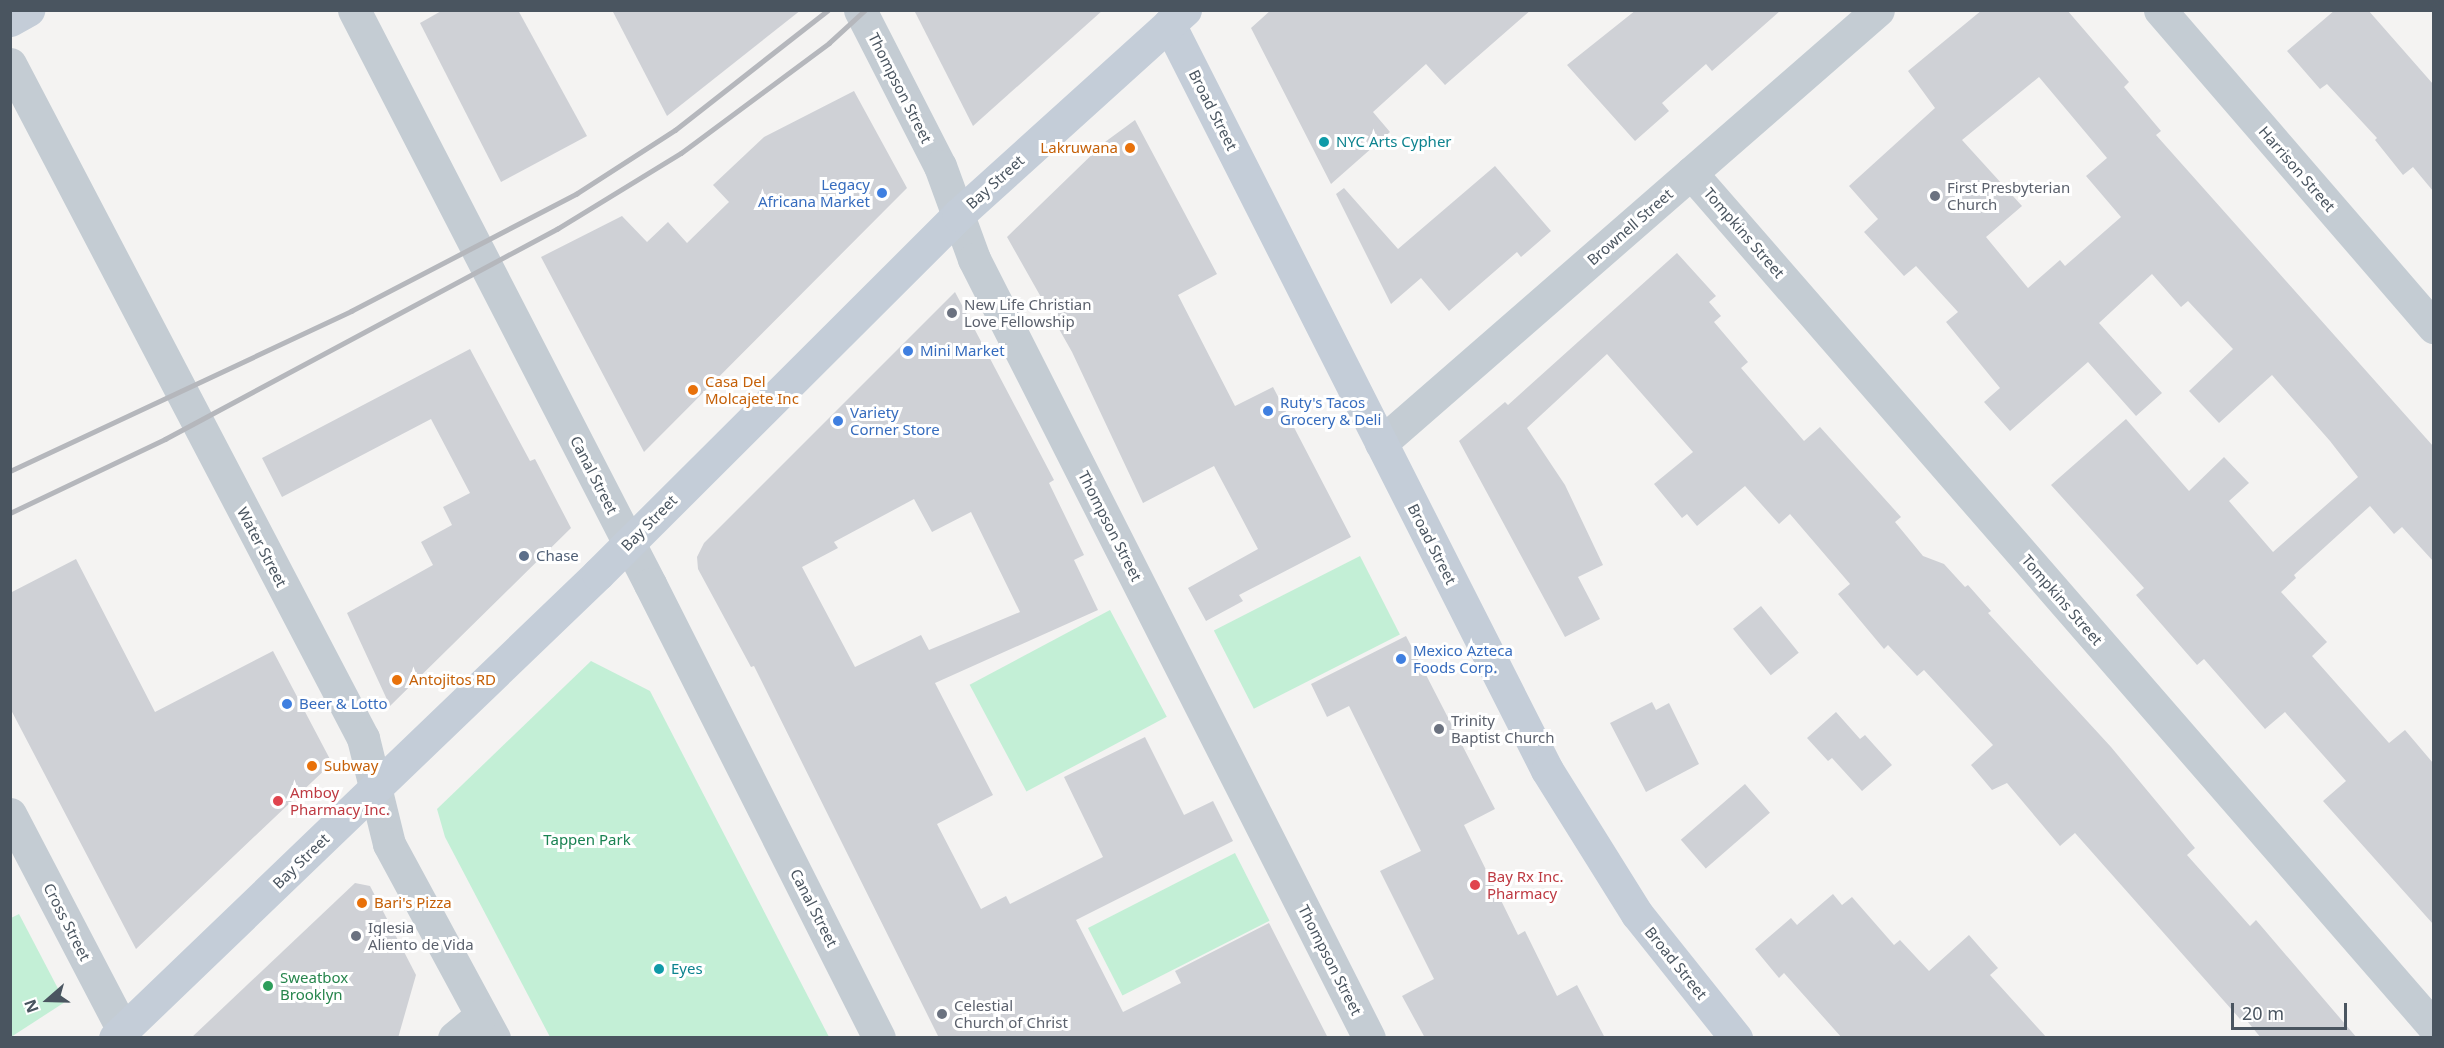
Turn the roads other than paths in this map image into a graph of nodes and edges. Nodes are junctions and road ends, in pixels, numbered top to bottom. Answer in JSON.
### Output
{"nodes":[{"id":1,"x":28,"y":10,"type":"edge"},
{"id":2,"x":354,"y":10,"type":"edge"},
{"id":3,"x":860,"y":10,"type":"edge"},
{"id":4,"x":1878,"y":10,"type":"edge"},
{"id":5,"x":2160,"y":10,"type":"edge"},
{"id":6,"x":1177,"y":17,"type":"edge"},
{"id":7,"x":10,"y":20,"type":"edge"},
{"id":8,"x":10,"y":64,"type":"edge"},
{"id":9,"x":1691,"y":173,"type":"junction"},
{"id":10,"x":958,"y":215,"type":"junction"},
{"id":11,"x":2433,"y":327,"type":"edge"},
{"id":12,"x":1381,"y":443,"type":"junction"},
{"id":13,"x":629,"y":543,"type":"junction"},
{"id":14,"x":375,"y":790,"type":"junction"},
{"id":15,"x":10,"y":814,"type":"edge"},
{"id":16,"x":487,"y":1026,"type":"edge"},
{"id":17,"x":2433,"y":1027,"type":"edge"},
{"id":18,"x":119,"y":1034,"type":"edge"},
{"id":19,"x":454,"y":1038,"type":"edge"},
{"id":20,"x":879,"y":1038,"type":"edge"},
{"id":21,"x":1369,"y":1038,"type":"edge"},
{"id":22,"x":1736,"y":1038,"type":"edge"}],
"edges":[{"from":1,"to":7,"type":"main road"},
{"from":2,"to":13,"type":"street","name":"Canal Street"},
{"from":3,"to":10,"type":"street","name":"Thompson Street"},
{"from":4,"to":9,"type":"street","name":"Brownell Street"},
{"from":5,"to":11,"type":"street","name":"Harrison Street"},
{"from":6,"to":10,"type":"main road","name":"Bay Street"},
{"from":6,"to":12,"type":"main road","name":"Broad Street"},
{"from":8,"to":14,"type":"street","name":"Water Street"},
{"from":9,"to":12,"type":"street","name":"Brownell Street"},
{"from":9,"to":17,"type":"street","name":"Tompkins Street"},
{"from":10,"to":13,"type":"main road","name":"Bay Street"},
{"from":10,"to":21,"type":"street","name":"Thompson Street"},
{"from":12,"to":22,"type":"main road","name":"Broad Street"},
{"from":13,"to":14,"type":"main road","name":"Bay Street"},
{"from":13,"to":20,"type":"street","name":"Canal Street"},
{"from":14,"to":16,"type":"street","name":"Water Street"},
{"from":14,"to":18,"type":"main road","name":"Bay Street"},
{"from":15,"to":18,"type":"street","name":"Cross Street"},
{"from":16,"to":19,"type":"street"}]}
